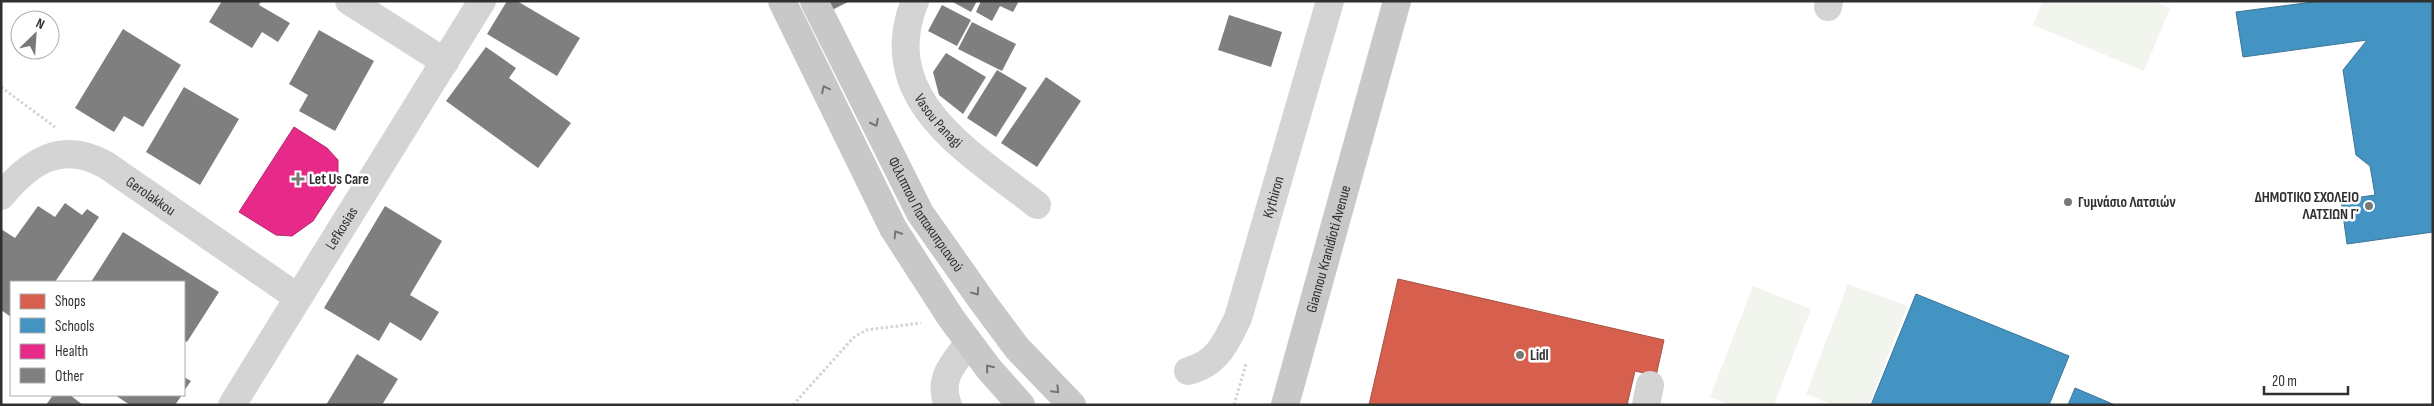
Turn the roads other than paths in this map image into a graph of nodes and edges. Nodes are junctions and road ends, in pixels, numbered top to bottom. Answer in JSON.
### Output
{"nodes":[{"id":1,"x":349,"y":1,"type":"edge"},
{"id":2,"x":482,"y":1,"type":"edge"},
{"id":3,"x":782,"y":1,"type":"edge"},
{"id":4,"x":814,"y":1,"type":"edge"},
{"id":5,"x":915,"y":1,"type":"edge"},
{"id":6,"x":1330,"y":1,"type":"edge"},
{"id":7,"x":1397,"y":1,"type":"edge"},
{"id":8,"x":444,"y":62,"type":"junction"},
{"id":9,"x":1,"y":196,"type":"edge"},
{"id":10,"x":1037,"y":205,"type":"dead end"},
{"id":11,"x":297,"y":298,"type":"junction"},
{"id":12,"x":969,"y":343,"type":"junction"},
{"id":13,"x":1188,"y":371,"type":"dead end"},
{"id":14,"x":232,"y":405,"type":"edge"},
{"id":15,"x":948,"y":405,"type":"edge"},
{"id":16,"x":1021,"y":405,"type":"edge"},
{"id":17,"x":1072,"y":405,"type":"edge"},
{"id":18,"x":1285,"y":405,"type":"edge"}],
"edges":[{"from":1,"to":8,"type":"street"},
{"from":2,"to":8,"type":"street","name":"Lefkosias"},
{"from":12,"to":3,"type":"main road","name":"Φίλιππου Παπακυπριανού","one_way":true},
{"from":4,"to":17,"type":"main road","name":"Φίλιππου Παπακυπριανού","one_way":true},
{"from":5,"to":10,"type":"street","name":"Vasou Panagi"},
{"from":6,"to":13,"type":"street","name":"Kythiron"},
{"from":7,"to":18,"type":"main road","name":"Giannou Kranidioti Avenue"},
{"from":8,"to":11,"type":"street","name":"Lefkosias"},
{"from":9,"to":11,"type":"street","name":"Gerolakkou"},
{"from":11,"to":14,"type":"street","name":"Lefkosias"},
{"from":12,"to":15,"type":"street"},
{"from":16,"to":12,"type":"main road","name":"Φίλιππου Παπακυπριανού","one_way":true}]}
